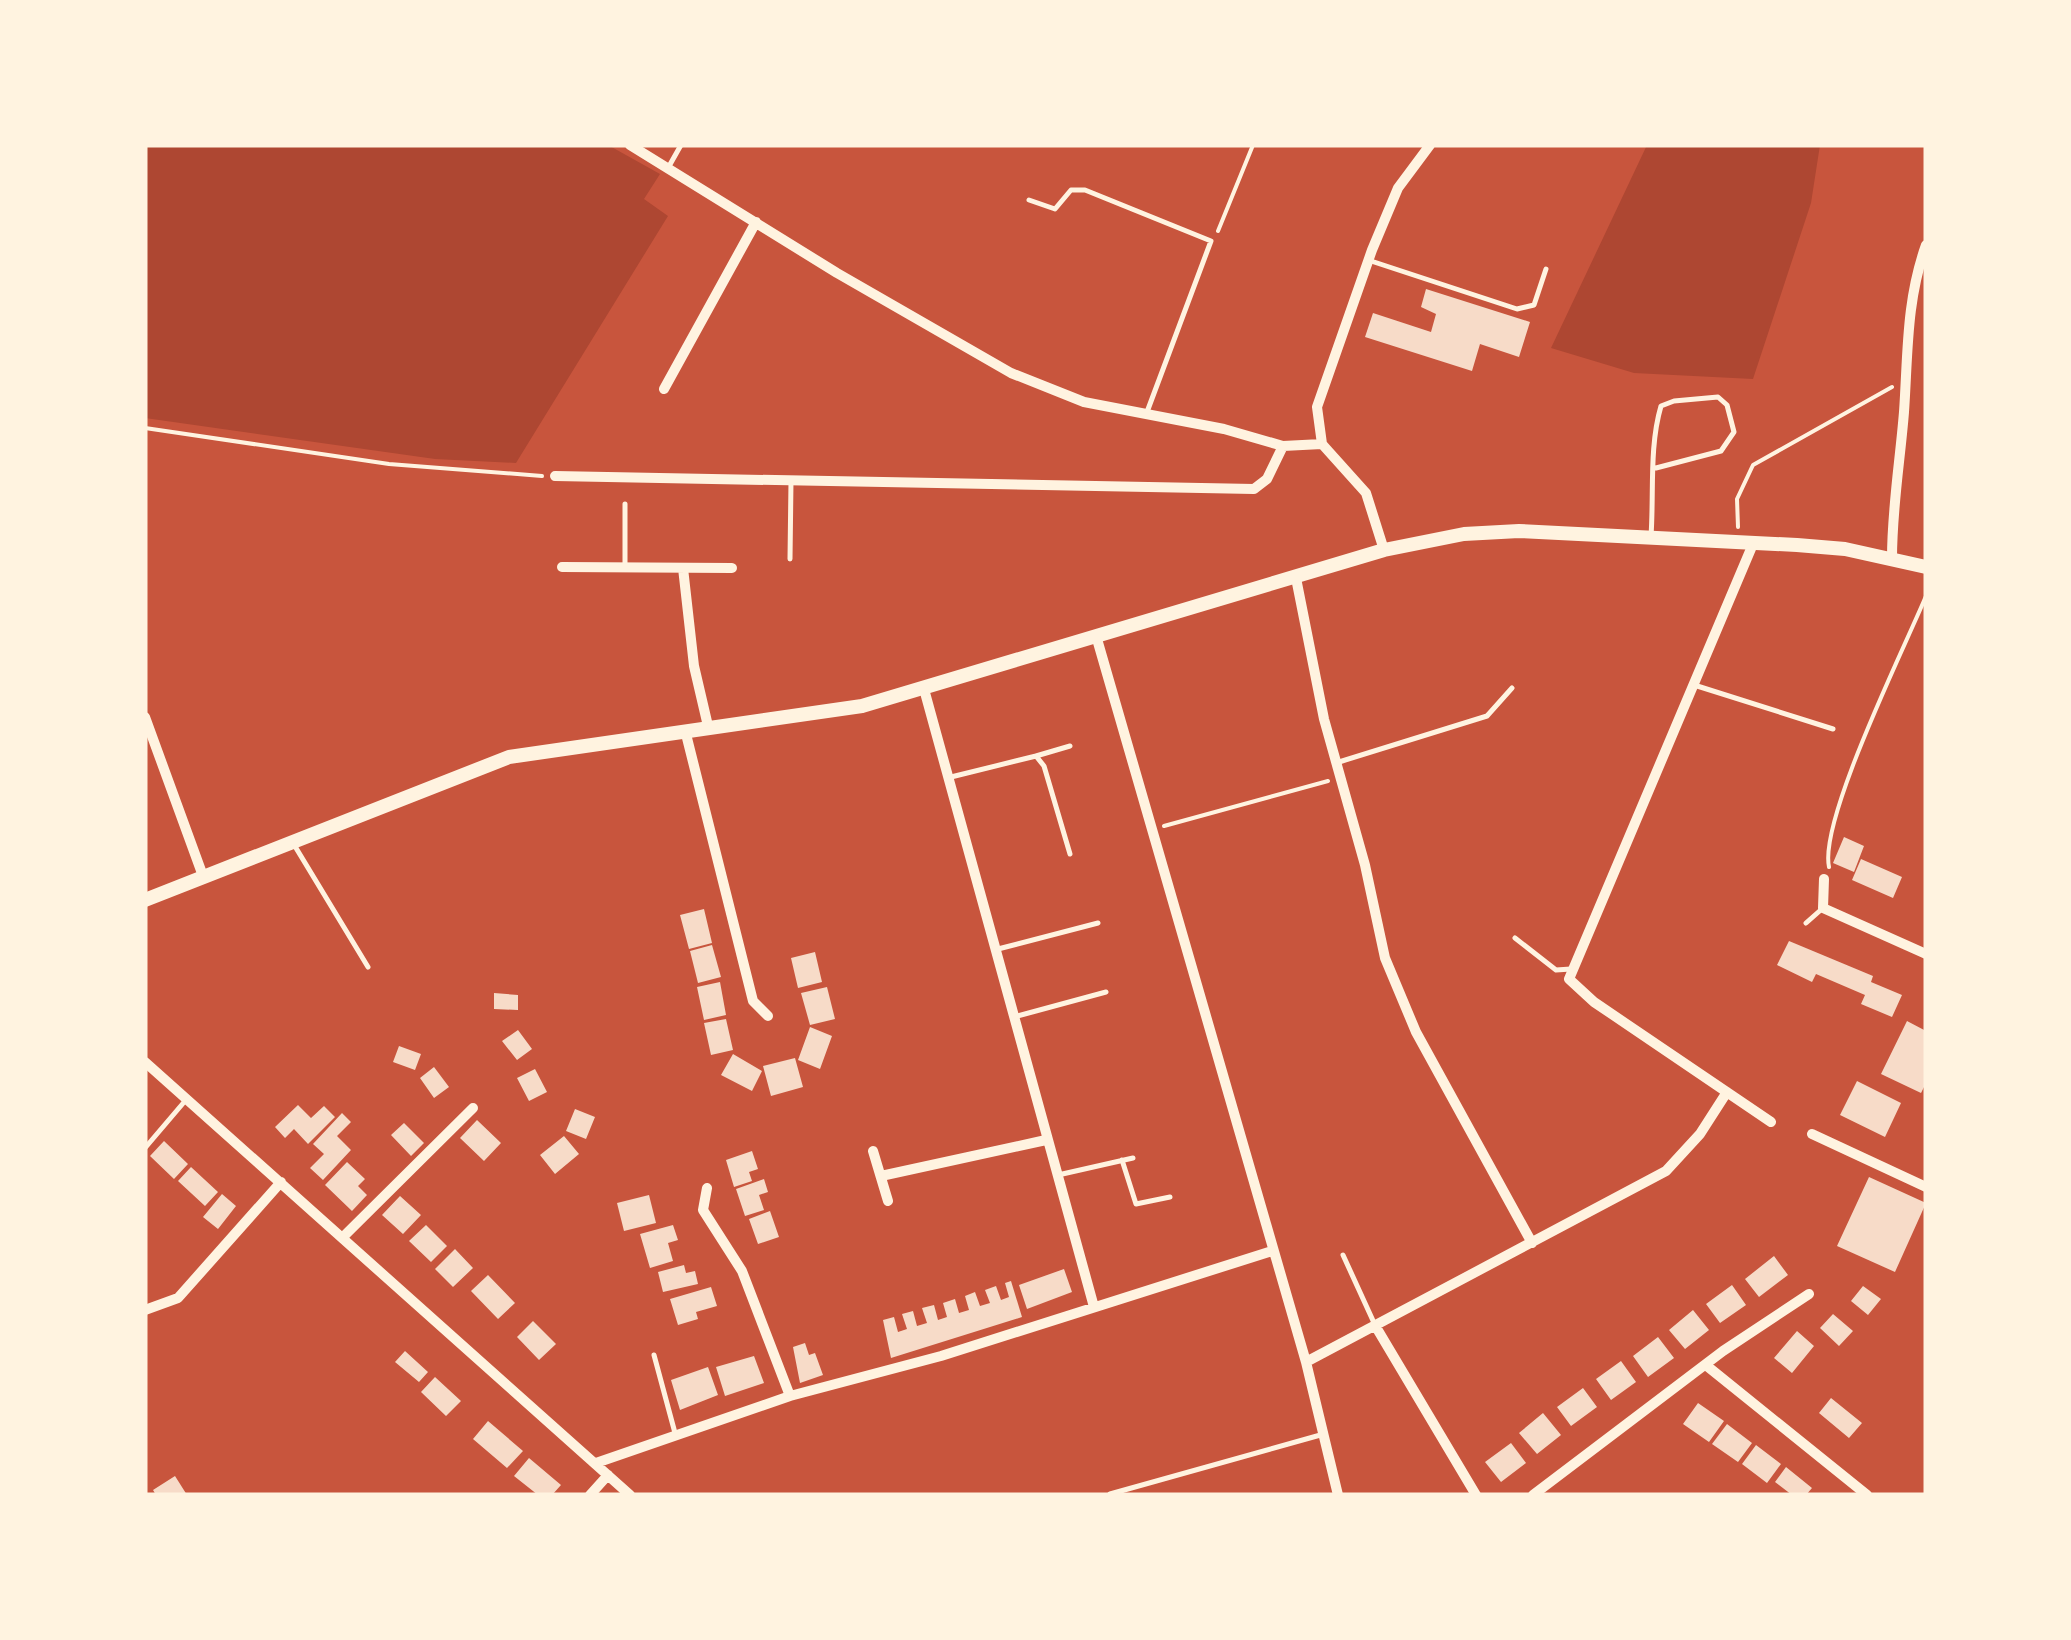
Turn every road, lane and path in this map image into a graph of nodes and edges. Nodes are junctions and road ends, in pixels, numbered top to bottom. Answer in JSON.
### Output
{"nodes":[{"id":1,"x":630,"y":145,"type":"edge"},
{"id":2,"x":681,"y":145,"type":"edge"},
{"id":3,"x":1254,"y":145,"type":"edge"},
{"id":4,"x":1430,"y":145,"type":"edge"},
{"id":5,"x":668,"y":168,"type":"junction"},
{"id":6,"x":1029,"y":200,"type":"dead end"},
{"id":7,"x":756,"y":222,"type":"junction"},
{"id":8,"x":1213,"y":245,"type":"junction"},
{"id":9,"x":1926,"y":245,"type":"edge"},
{"id":10,"x":1368,"y":260,"type":"junction"},
{"id":11,"x":1546,"y":269,"type":"dead end"},
{"id":12,"x":1905,"y":379,"type":"junction"},
{"id":13,"x":664,"y":389,"type":"dead end"},
{"id":14,"x":1146,"y":415,"type":"junction"},
{"id":15,"x":145,"y":428,"type":"edge"},
{"id":16,"x":1322,"y":444,"type":"junction"},
{"id":17,"x":1282,"y":446,"type":"junction"},
{"id":18,"x":1656,"y":468,"type":"junction"},
{"id":19,"x":556,"y":476,"type":"joint"},
{"id":20,"x":790,"y":481,"type":"junction"},
{"id":21,"x":625,"y":504,"type":"dead end"},
{"id":22,"x":1650,"y":540,"type":"junction"},
{"id":23,"x":1746,"y":544,"type":"junction"},
{"id":24,"x":1384,"y":550,"type":"junction"},
{"id":25,"x":1892,"y":558,"type":"junction"},
{"id":26,"x":790,"y":559,"type":"dead end"},
{"id":27,"x":562,"y":567,"type":"dead end"},
{"id":28,"x":1926,"y":567,"type":"edge"},
{"id":29,"x":684,"y":568,"type":"junction"},
{"id":30,"x":732,"y":568,"type":"dead end"},
{"id":31,"x":625,"y":569,"type":"junction"},
{"id":32,"x":1296,"y":578,"type":"junction"},
{"id":33,"x":1926,"y":596,"type":"edge"},
{"id":34,"x":1097,"y":638,"type":"junction"},
{"id":35,"x":1694,"y":685,"type":"junction"},
{"id":36,"x":1512,"y":688,"type":"dead end"},
{"id":37,"x":924,"y":690,"type":"junction"},
{"id":38,"x":145,"y":716,"type":"edge"},
{"id":39,"x":708,"y":726,"type":"junction"},
{"id":40,"x":1833,"y":729,"type":"dead end"},
{"id":41,"x":685,"y":730,"type":"junction"},
{"id":42,"x":1070,"y":746,"type":"dead end"},
{"id":43,"x":1036,"y":756,"type":"junction"},
{"id":44,"x":1336,"y":763,"type":"junction"},
{"id":45,"x":948,"y":778,"type":"junction"},
{"id":46,"x":1340,"y":778,"type":"junction"},
{"id":47,"x":1149,"y":829,"type":"junction"},
{"id":48,"x":291,"y":840,"type":"junction"},
{"id":49,"x":1070,"y":854,"type":"dead end"},
{"id":50,"x":203,"y":876,"type":"junction"},
{"id":51,"x":1824,"y":880,"type":"joint"},
{"id":52,"x":145,"y":900,"type":"edge"},
{"id":53,"x":1822,"y":908,"type":"junction"},
{"id":54,"x":1098,"y":923,"type":"dead end"},
{"id":55,"x":1806,"y":923,"type":"dead end"},
{"id":56,"x":1516,"y":938,"type":"dead end"},
{"id":57,"x":995,"y":950,"type":"junction"},
{"id":58,"x":1926,"y":954,"type":"edge"},
{"id":59,"x":368,"y":967,"type":"dead end"},
{"id":60,"x":1574,"y":968,"type":"junction"},
{"id":61,"x":1106,"y":992,"type":"dead end"},
{"id":62,"x":768,"y":1016,"type":"dead end"},
{"id":63,"x":1014,"y":1017,"type":"junction"},
{"id":64,"x":145,"y":1062,"type":"edge"},
{"id":65,"x":1727,"y":1092,"type":"junction"},
{"id":66,"x":187,"y":1098,"type":"junction"},
{"id":67,"x":473,"y":1108,"type":"dead end"},
{"id":68,"x":1771,"y":1122,"type":"dead end"},
{"id":69,"x":1812,"y":1134,"type":"dead end"},
{"id":70,"x":1046,"y":1140,"type":"junction"},
{"id":71,"x":145,"y":1148,"type":"edge"},
{"id":72,"x":874,"y":1151,"type":"dead end"},
{"id":73,"x":1133,"y":1158,"type":"dead end"},
{"id":74,"x":1122,"y":1160,"type":"junction"},
{"id":75,"x":881,"y":1176,"type":"junction"},
{"id":76,"x":1056,"y":1176,"type":"junction"},
{"id":77,"x":281,"y":1182,"type":"junction"},
{"id":78,"x":1926,"y":1187,"type":"edge"},
{"id":79,"x":707,"y":1188,"type":"dead end"},
{"id":80,"x":1170,"y":1197,"type":"dead end"},
{"id":81,"x":888,"y":1201,"type":"dead end"},
{"id":82,"x":342,"y":1238,"type":"junction"},
{"id":83,"x":1532,"y":1243,"type":"junction"},
{"id":84,"x":1272,"y":1251,"type":"junction"},
{"id":85,"x":1343,"y":1255,"type":"dead end"},
{"id":86,"x":1809,"y":1294,"type":"dead end"},
{"id":87,"x":1094,"y":1307,"type":"junction"},
{"id":88,"x":145,"y":1310,"type":"edge"},
{"id":89,"x":1376,"y":1327,"type":"junction"},
{"id":90,"x":654,"y":1354,"type":"dead end"},
{"id":91,"x":1306,"y":1362,"type":"junction"},
{"id":92,"x":1706,"y":1366,"type":"junction"},
{"id":93,"x":790,"y":1396,"type":"junction"},
{"id":94,"x":1324,"y":1434,"type":"junction"},
{"id":95,"x":676,"y":1436,"type":"junction"},
{"id":96,"x":596,"y":1463,"type":"junction"},
{"id":97,"x":608,"y":1475,"type":"junction"},
{"id":98,"x":1110,"y":1494,"type":"edge"},
{"id":99,"x":590,"y":1495,"type":"edge"},
{"id":100,"x":630,"y":1495,"type":"edge"},
{"id":101,"x":1338,"y":1495,"type":"edge"},
{"id":102,"x":1476,"y":1495,"type":"edge"},
{"id":103,"x":1533,"y":1495,"type":"edge"},
{"id":104,"x":1866,"y":1495,"type":"edge"}],
"edges":[{"from":1,"to":5,"type":"street"},
{"from":2,"to":5,"type":"lane"},
{"from":3,"to":8,"type":"path"},
{"from":4,"to":10,"type":"street"},
{"from":5,"to":7,"type":"street"},
{"from":6,"to":8,"type":"lane"},
{"from":7,"to":13,"type":"street"},
{"from":7,"to":14,"type":"street"},
{"from":8,"to":14,"type":"lane"},
{"from":9,"to":12,"type":"street"},
{"from":10,"to":11,"type":"lane"},
{"from":10,"to":16,"type":"street"},
{"from":12,"to":23,"type":"path"},
{"from":12,"to":25,"type":"street"},
{"from":14,"to":17,"type":"street"},
{"from":15,"to":19,"type":"path"},
{"from":16,"to":17,"type":"street"},
{"from":16,"to":24,"type":"street"},
{"from":17,"to":20,"type":"street"},
{"from":18,"to":18,"type":"lane"},
{"from":18,"to":22,"type":"lane"},
{"from":19,"to":20,"type":"street"},
{"from":20,"to":26,"type":"lane"},
{"from":21,"to":31,"type":"lane"},
{"from":22,"to":23,"type":"street"},
{"from":22,"to":24,"type":"street"},
{"from":23,"to":25,"type":"street"},
{"from":23,"to":35,"type":"street"},
{"from":24,"to":32,"type":"street"},
{"from":25,"to":28,"type":"street"},
{"from":27,"to":31,"type":"street"},
{"from":29,"to":30,"type":"street"},
{"from":29,"to":31,"type":"street"},
{"from":29,"to":39,"type":"street"},
{"from":32,"to":34,"type":"street"},
{"from":32,"to":44,"type":"street"},
{"from":33,"to":51,"type":"path"},
{"from":34,"to":37,"type":"street"},
{"from":34,"to":47,"type":"street"},
{"from":35,"to":40,"type":"lane"},
{"from":35,"to":60,"type":"street"},
{"from":36,"to":44,"type":"lane"},
{"from":37,"to":39,"type":"street"},
{"from":37,"to":45,"type":"street"},
{"from":38,"to":50,"type":"street"},
{"from":39,"to":41,"type":"street"},
{"from":41,"to":48,"type":"street"},
{"from":41,"to":62,"type":"street"},
{"from":42,"to":43,"type":"lane"},
{"from":43,"to":45,"type":"lane"},
{"from":43,"to":49,"type":"lane"},
{"from":44,"to":46,"type":"street"},
{"from":45,"to":57,"type":"street"},
{"from":46,"to":47,"type":"path"},
{"from":46,"to":83,"type":"street"},
{"from":47,"to":84,"type":"street"},
{"from":48,"to":50,"type":"street"},
{"from":48,"to":59,"type":"lane"},
{"from":50,"to":52,"type":"street"},
{"from":51,"to":53,"type":"street"},
{"from":53,"to":55,"type":"lane"},
{"from":53,"to":58,"type":"street"},
{"from":54,"to":57,"type":"lane"},
{"from":56,"to":60,"type":"lane"},
{"from":57,"to":63,"type":"street"},
{"from":60,"to":65,"type":"street"},
{"from":61,"to":63,"type":"lane"},
{"from":63,"to":70,"type":"street"},
{"from":64,"to":66,"type":"street"},
{"from":65,"to":68,"type":"street"},
{"from":65,"to":83,"type":"street"},
{"from":66,"to":71,"type":"lane"},
{"from":66,"to":77,"type":"street"},
{"from":67,"to":82,"type":"street"},
{"from":69,"to":78,"type":"street"},
{"from":70,"to":75,"type":"street"},
{"from":70,"to":76,"type":"street"},
{"from":72,"to":75,"type":"street"},
{"from":73,"to":74,"type":"lane"},
{"from":74,"to":76,"type":"lane"},
{"from":74,"to":80,"type":"lane"},
{"from":75,"to":81,"type":"street"},
{"from":76,"to":87,"type":"street"},
{"from":77,"to":82,"type":"street"},
{"from":77,"to":88,"type":"street"},
{"from":79,"to":93,"type":"street"},
{"from":82,"to":96,"type":"street"},
{"from":83,"to":89,"type":"street"},
{"from":84,"to":87,"type":"street"},
{"from":84,"to":91,"type":"street"},
{"from":85,"to":89,"type":"lane"},
{"from":86,"to":92,"type":"street"},
{"from":87,"to":93,"type":"street"},
{"from":89,"to":91,"type":"street"},
{"from":89,"to":102,"type":"street"},
{"from":90,"to":95,"type":"lane"},
{"from":91,"to":94,"type":"street"},
{"from":92,"to":103,"type":"street"},
{"from":92,"to":104,"type":"street"},
{"from":93,"to":95,"type":"street"},
{"from":94,"to":98,"type":"lane"},
{"from":94,"to":101,"type":"street"},
{"from":95,"to":96,"type":"street"},
{"from":96,"to":97,"type":"street"},
{"from":97,"to":99,"type":"street"},
{"from":97,"to":100,"type":"street"}]}
